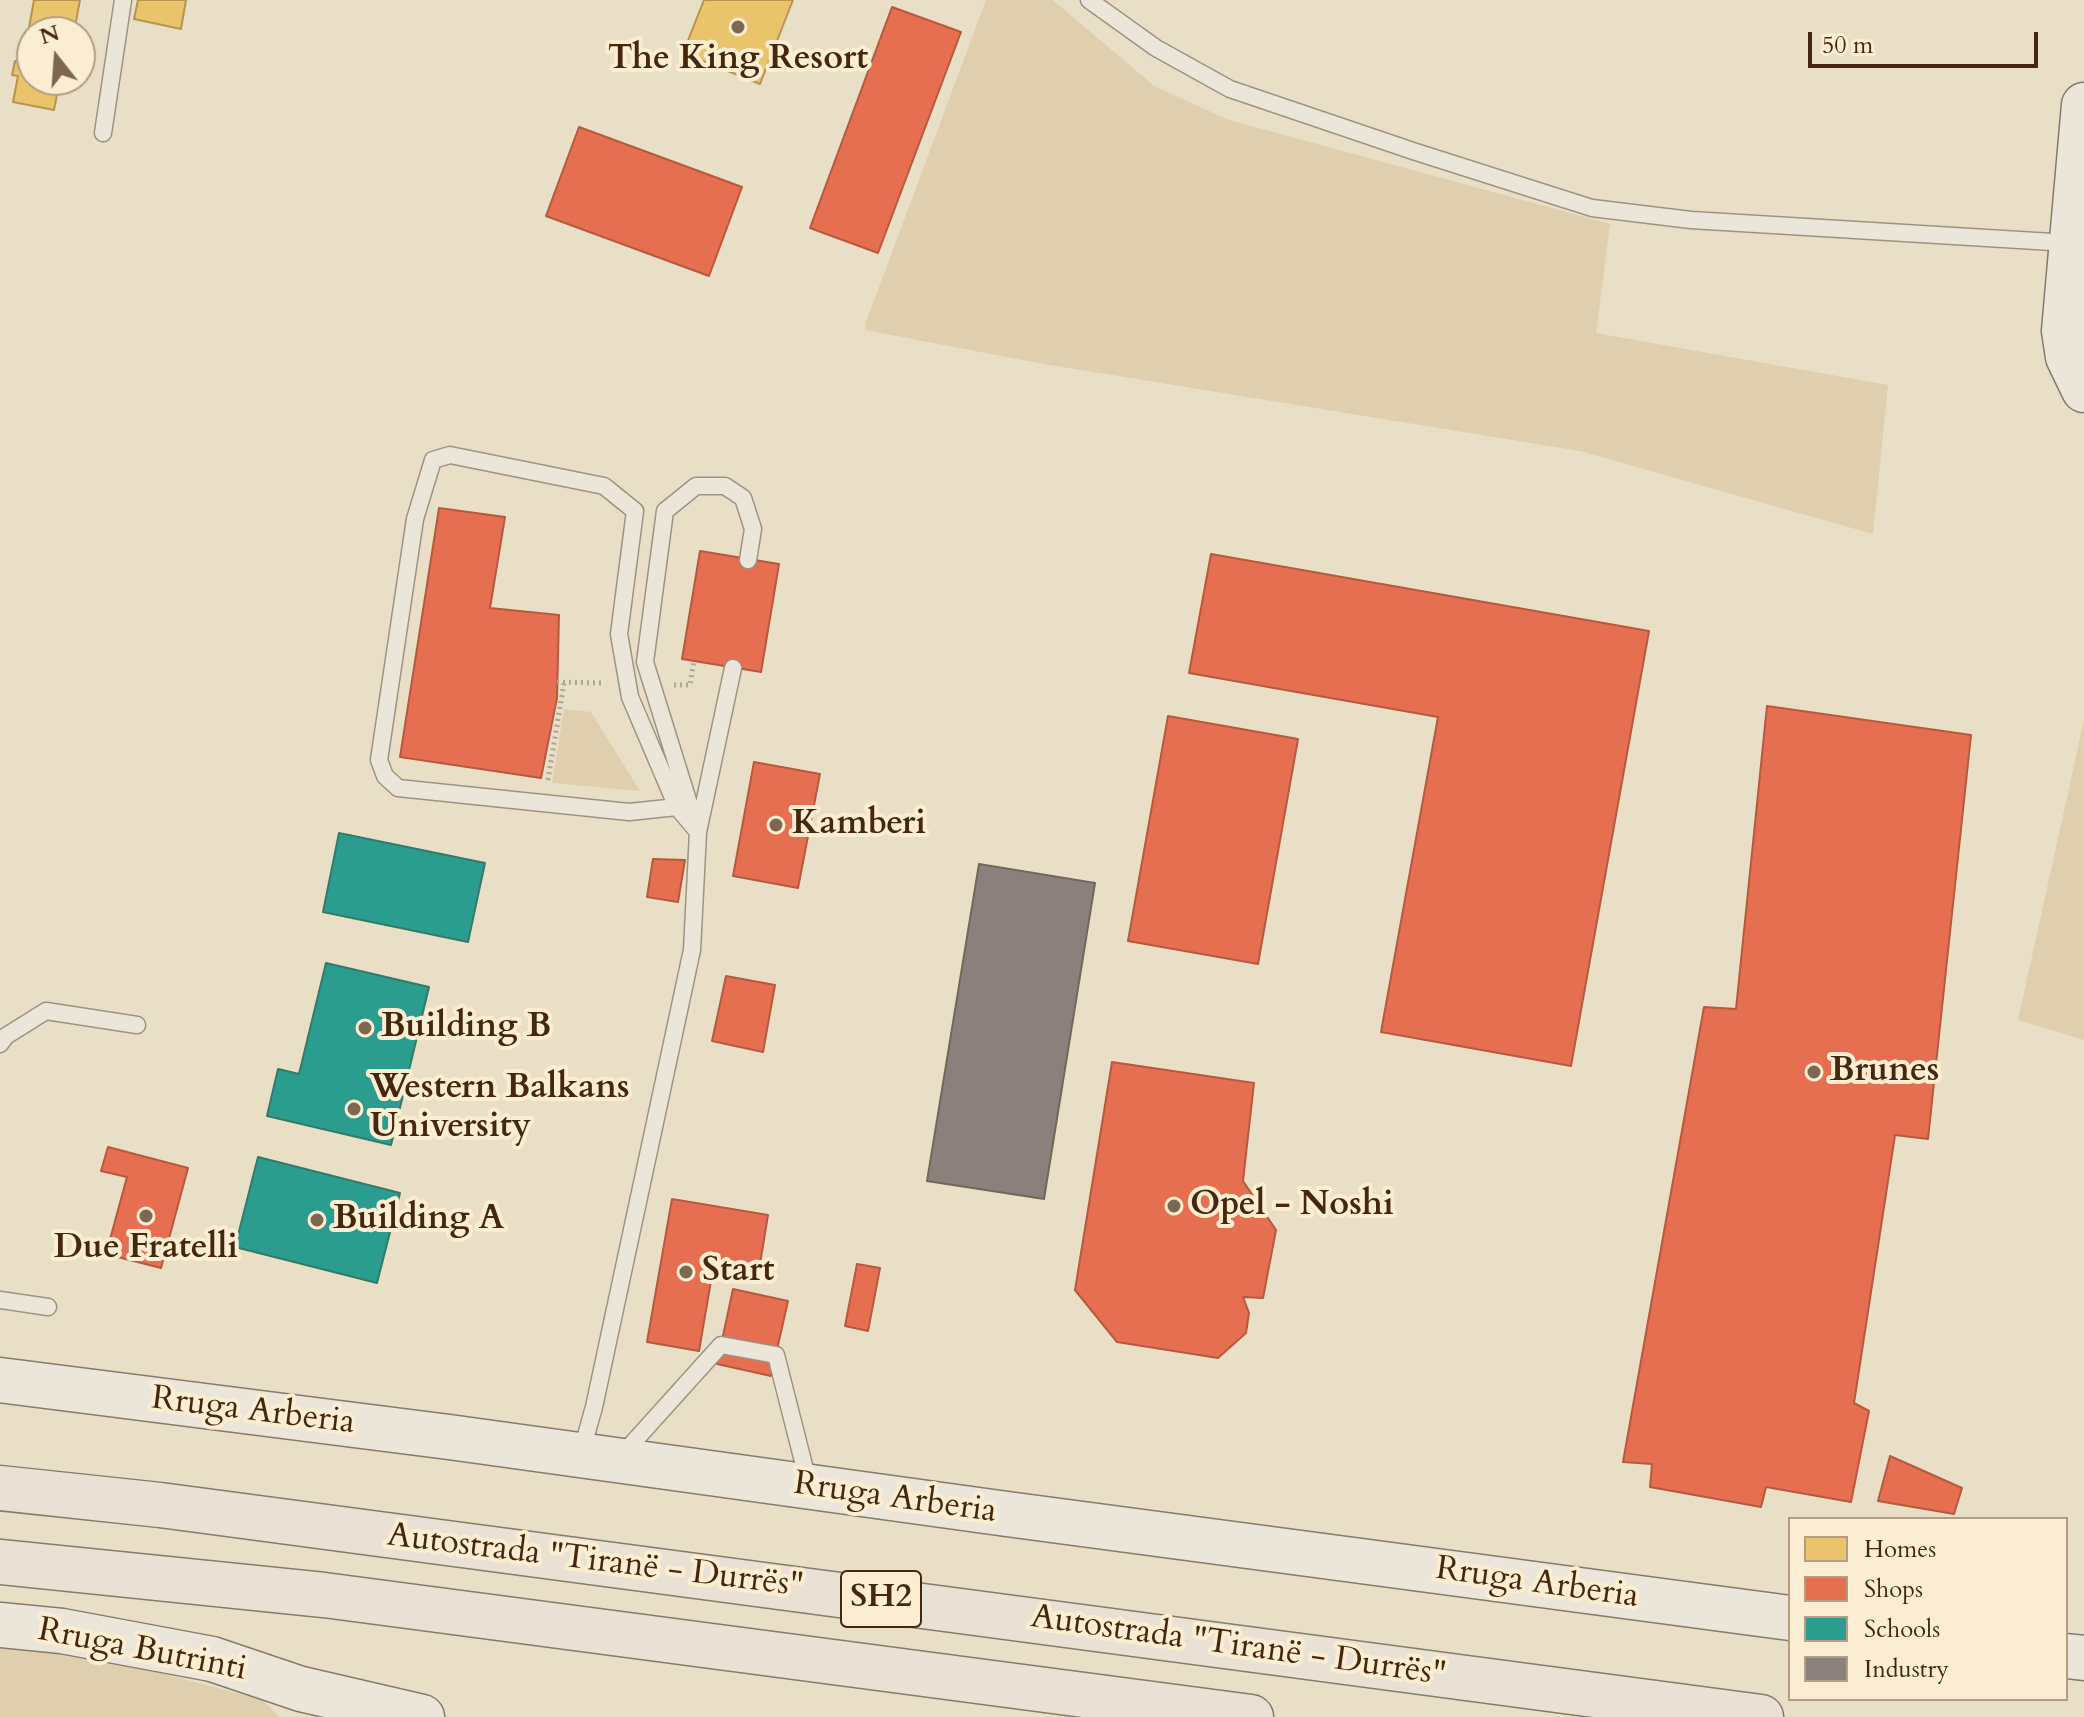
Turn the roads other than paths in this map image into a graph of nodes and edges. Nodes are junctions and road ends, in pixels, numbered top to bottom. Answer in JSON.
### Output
{"nodes":[{"id":1,"x":123,"y":0,"type":"edge"},
{"id":2,"x":1089,"y":0,"type":"edge"},
{"id":3,"x":2084,"y":105,"type":"edge"},
{"id":4,"x":103,"y":133,"type":"dead end"},
{"id":5,"x":2071,"y":243,"type":"junction"},
{"id":6,"x":2084,"y":390,"type":"edge"},
{"id":7,"x":748,"y":560,"type":"dead end"},
{"id":8,"x":733,"y":668,"type":"dead end"},
{"id":9,"x":677,"y":807,"type":"junction"},
{"id":10,"x":698,"y":832,"type":"junction"},
{"id":11,"x":137,"y":1025,"type":"dead end"},
{"id":12,"x":0,"y":1044,"type":"edge"},
{"id":13,"x":0,"y":1300,"type":"edge"},
{"id":14,"x":48,"y":1307,"type":"dead end"},
{"id":15,"x":0,"y":1380,"type":"edge"},
{"id":16,"x":599,"y":1457,"type":"junction"},
{"id":17,"x":809,"y":1487,"type":"junction"},
{"id":18,"x":0,"y":1488,"type":"edge"},
{"id":19,"x":0,"y":1562,"type":"edge"},
{"id":20,"x":1788,"y":1618,"type":"edge"},
{"id":21,"x":0,"y":1625,"type":"edge"},
{"id":22,"x":422,"y":1717,"type":"edge"},
{"id":23,"x":1251,"y":1717,"type":"edge"},
{"id":24,"x":1761,"y":1717,"type":"edge"}],
"edges":[{"from":1,"to":4,"type":"lane"},
{"from":2,"to":5,"type":"lane"},
{"from":3,"to":5,"type":"main road"},
{"from":5,"to":6,"type":"main road"},
{"from":7,"to":10,"type":"lane"},
{"from":8,"to":10,"type":"lane"},
{"from":9,"to":9,"type":"lane"},
{"from":9,"to":10,"type":"lane"},
{"from":10,"to":16,"type":"lane"},
{"from":11,"to":12,"type":"lane"},
{"from":13,"to":14,"type":"lane"},
{"from":15,"to":16,"type":"main road","name":"Rruga Arberia"},
{"from":16,"to":17,"type":"main road","name":"Rruga Arberia"},
{"from":16,"to":17,"type":"lane"},
{"from":17,"to":20,"type":"main road","name":"Rruga Arberia"},
{"from":18,"to":24,"type":"highway","name":"Autostrada \"Tiranë - Durrës\"","number":"SH2"},
{"from":19,"to":23,"type":"highway","name":"Autostrada \"Tiranë - Durrës\"","number":"SH2"},
{"from":21,"to":22,"type":"main road","name":"Rruga Butrinti"}]}
